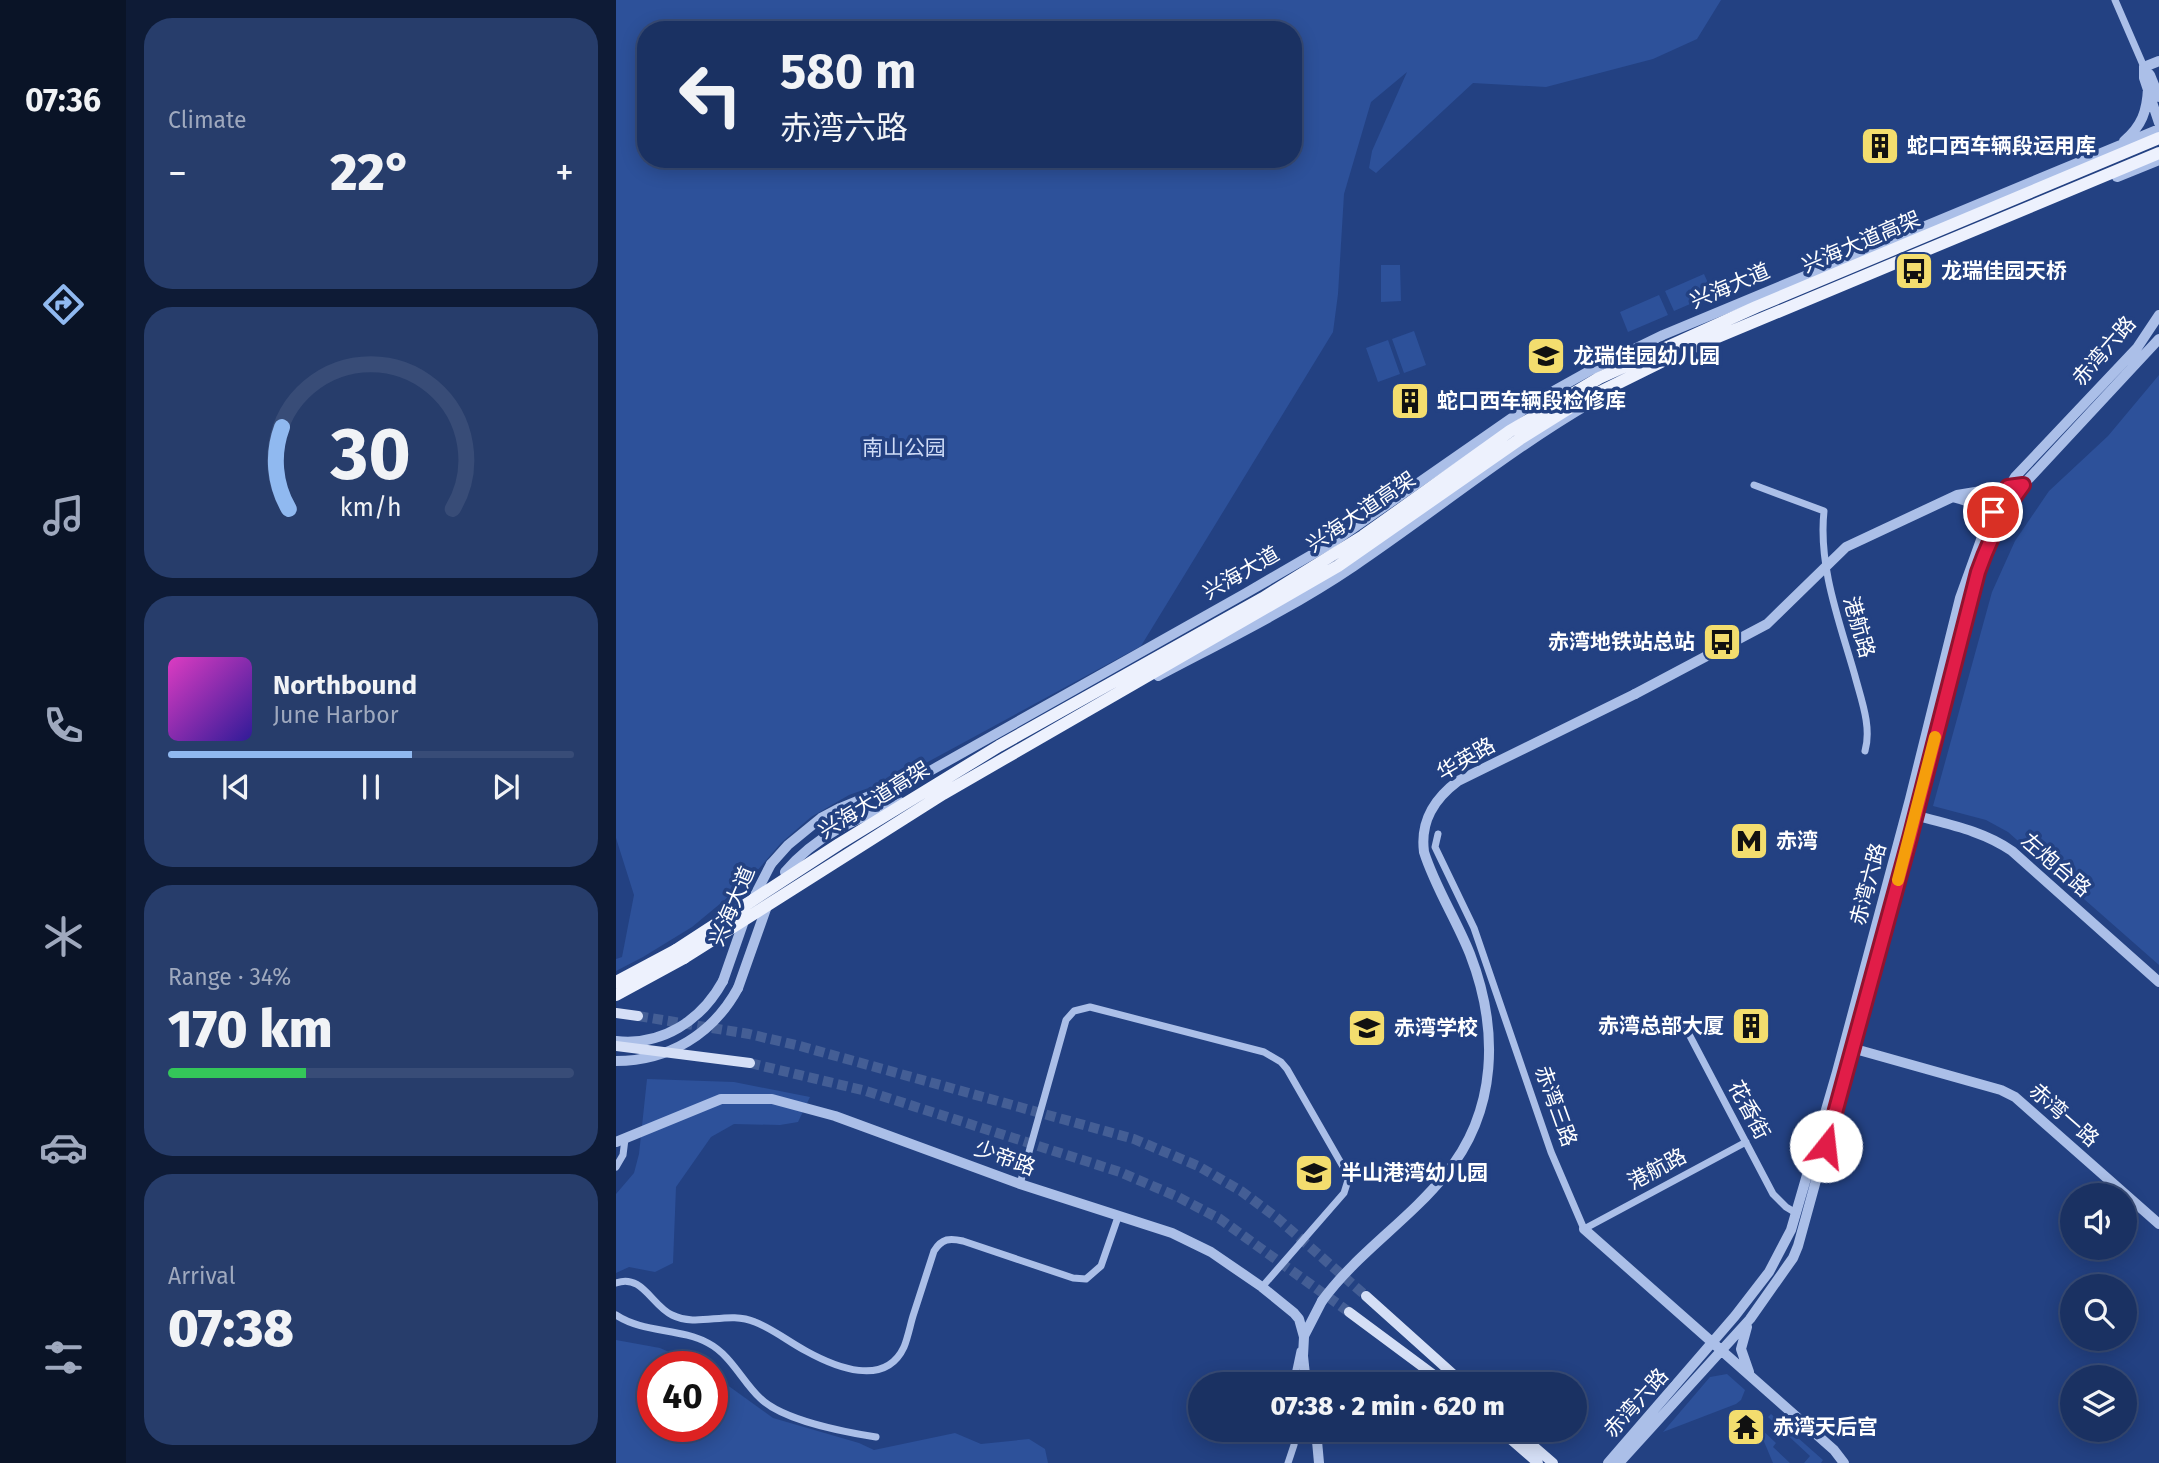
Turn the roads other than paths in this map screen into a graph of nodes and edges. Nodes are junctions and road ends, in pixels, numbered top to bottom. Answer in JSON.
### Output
{"nodes":[{"id":1,"x":2115,"y":0,"type":"edge"},
{"id":2,"x":2159,"y":61,"type":"edge"},
{"id":3,"x":2144,"y":67,"type":"junction"},
{"id":4,"x":2148,"y":88,"type":"junction"},
{"id":5,"x":2159,"y":97,"type":"edge"},
{"id":6,"x":2159,"y":123,"type":"edge"},
{"id":7,"x":2159,"y":129,"type":"edge"},
{"id":8,"x":2159,"y":138,"type":"edge"},
{"id":9,"x":2118,"y":146,"type":"junction"},
{"id":10,"x":2159,"y":153,"type":"edge"},
{"id":11,"x":2159,"y":160,"type":"edge"},
{"id":12,"x":2159,"y":315,"type":"edge"},
{"id":13,"x":2159,"y":339,"type":"edge"},
{"id":14,"x":1754,"y":485,"type":"dead end"},
{"id":15,"x":2023,"y":485,"type":"junction"},
{"id":16,"x":2008,"y":487,"type":"junction"},
{"id":17,"x":1953,"y":496,"type":"junction"},
{"id":18,"x":1986,"y":526,"type":"junction"},
{"id":19,"x":1825,"y":565,"type":"junction"},
{"id":20,"x":1866,"y":751,"type":"dead end"},
{"id":21,"x":1911,"y":815,"type":"junction"},
{"id":22,"x":1438,"y":834,"type":"dead end"},
{"id":23,"x":616,"y":982,"type":"edge"},
{"id":24,"x":2159,"y":982,"type":"edge"},
{"id":25,"x":616,"y":995,"type":"edge"},
{"id":26,"x":616,"y":1013,"type":"edge"},
{"id":27,"x":638,"y":1016,"type":"tunnel mouth"},
{"id":28,"x":1680,"y":1017,"type":"dead end"},
{"id":29,"x":616,"y":1043,"type":"edge"},
{"id":30,"x":1848,"y":1047,"type":"junction"},
{"id":31,"x":616,"y":1061,"type":"edge"},
{"id":32,"x":750,"y":1063,"type":"tunnel mouth"},
{"id":33,"x":620,"y":1140,"type":"edge"},
{"id":34,"x":1746,"y":1142,"type":"junction"},
{"id":35,"x":616,"y":1167,"type":"edge"},
{"id":36,"x":1020,"y":1184,"type":"junction"},
{"id":37,"x":1796,"y":1213,"type":"junction"},
{"id":38,"x":1118,"y":1217,"type":"junction"},
{"id":39,"x":2159,"y":1224,"type":"edge"},
{"id":40,"x":1584,"y":1229,"type":"junction"},
{"id":41,"x":616,"y":1283,"type":"edge"},
{"id":42,"x":1262,"y":1287,"type":"junction"},
{"id":43,"x":1366,"y":1296,"type":"tunnel mouth"},
{"id":44,"x":1349,"y":1312,"type":"tunnel mouth"},
{"id":45,"x":616,"y":1315,"type":"edge"},
{"id":46,"x":1750,"y":1320,"type":"junction"},
{"id":47,"x":1304,"y":1337,"type":"junction"},
{"id":48,"x":1717,"y":1350,"type":"junction"},
{"id":49,"x":1296,"y":1372,"type":"edge"},
{"id":50,"x":1305,"y":1372,"type":"edge"},
{"id":51,"x":1430,"y":1372,"type":"edge"},
{"id":52,"x":1451,"y":1372,"type":"edge"},
{"id":53,"x":1753,"y":1379,"type":"junction"},
{"id":54,"x":876,"y":1437,"type":"dead end"},
{"id":55,"x":1294,"y":1442,"type":"edge"},
{"id":56,"x":1316,"y":1442,"type":"edge"},
{"id":57,"x":1514,"y":1442,"type":"edge"},
{"id":58,"x":1529,"y":1442,"type":"edge"},
{"id":59,"x":1843,"y":1462,"type":"edge"},
{"id":60,"x":1288,"y":1463,"type":"edge"},
{"id":61,"x":1319,"y":1463,"type":"edge"},
{"id":62,"x":1538,"y":1463,"type":"edge"},
{"id":63,"x":1553,"y":1463,"type":"edge"},
{"id":64,"x":1608,"y":1463,"type":"edge"},
{"id":65,"x":1619,"y":1463,"type":"edge"}],
"edges":[{"from":1,"to":3,"type":"street"},
{"from":2,"to":3,"type":"street"},
{"from":3,"to":4,"type":"street"},
{"from":3,"to":5,"type":"street"},
{"from":4,"to":6,"type":"street"},
{"from":4,"to":9,"type":"street"},
{"from":7,"to":9,"type":"street","name":"兴海大道"},
{"from":8,"to":23,"type":"main road","name":"兴海大道高架","bridge":true},
{"from":9,"to":29,"type":"street","name":"兴海大道","bridge":true},
{"from":10,"to":25,"type":"main road","name":"兴海大道高架","bridge":true},
{"from":11,"to":31,"type":"street","name":"兴海大道","bridge":true},
{"from":12,"to":16,"type":"street","name":"赤湾六路"},
{"from":13,"to":15,"type":"street","name":"赤湾六路"},
{"from":14,"to":19,"type":"street","name":"港航路"},
{"from":15,"to":16,"type":"street","name":"华英路"},
{"from":15,"to":21,"type":"street","name":"赤湾六路"},
{"from":16,"to":17,"type":"street","name":"华英路"},
{"from":16,"to":18,"type":"street","name":"赤湾六路"},
{"from":17,"to":18,"type":"street"},
{"from":17,"to":19,"type":"street","name":"华英路"},
{"from":18,"to":21,"type":"street","name":"赤湾六路"},
{"from":19,"to":20,"type":"street","name":"港航路"},
{"from":19,"to":47,"type":"street","name":"华英路","bridge":true},
{"from":21,"to":24,"type":"street","name":"左炮台路"},
{"from":21,"to":30,"type":"street","name":"赤湾六路"},
{"from":22,"to":40,"type":"street","name":"赤湾三路"},
{"from":26,"to":27,"type":"main road"},
{"from":28,"to":34,"type":"street","name":"花香街"},
{"from":29,"to":32,"type":"main road","bridge":true},
{"from":30,"to":37,"type":"street","name":"赤湾六路"},
{"from":30,"to":39,"type":"street","name":"赤湾一路"},
{"from":30,"to":46,"type":"street","name":"赤湾六路"},
{"from":33,"to":35,"type":"street"},
{"from":33,"to":36,"type":"street","name":"少帝路"},
{"from":34,"to":37,"type":"street","name":"花香街"},
{"from":34,"to":40,"type":"street","name":"港航路"},
{"from":36,"to":38,"type":"street","name":"少帝路"},
{"from":36,"to":42,"type":"street"},
{"from":37,"to":48,"type":"street","name":"赤湾六路"},
{"from":38,"to":41,"type":"street"},
{"from":38,"to":42,"type":"street","name":"少帝路"},
{"from":40,"to":48,"type":"street","name":"赤湾三路"},
{"from":42,"to":47,"type":"street","name":"少帝路"},
{"from":43,"to":52,"type":"main road"},
{"from":44,"to":51,"type":"main road"},
{"from":45,"to":54,"type":"street"},
{"from":46,"to":48,"type":"street","name":"赤湾六路"},
{"from":46,"to":53,"type":"street"},
{"from":47,"to":49,"type":"street","name":"华英路"},
{"from":47,"to":50,"type":"street","name":"少帝路"},
{"from":48,"to":53,"type":"street","name":"赤湾三路"},
{"from":48,"to":59,"type":"street","name":"赤湾三路"},
{"from":48,"to":64,"type":"street","name":"赤湾六路"},
{"from":48,"to":65,"type":"street","name":"赤湾六路"},
{"from":53,"to":59,"type":"street","name":"赤湾三路"},
{"from":55,"to":60,"type":"street"},
{"from":56,"to":61,"type":"street"},
{"from":57,"to":62,"type":"main road"},
{"from":58,"to":63,"type":"main road"}]}
